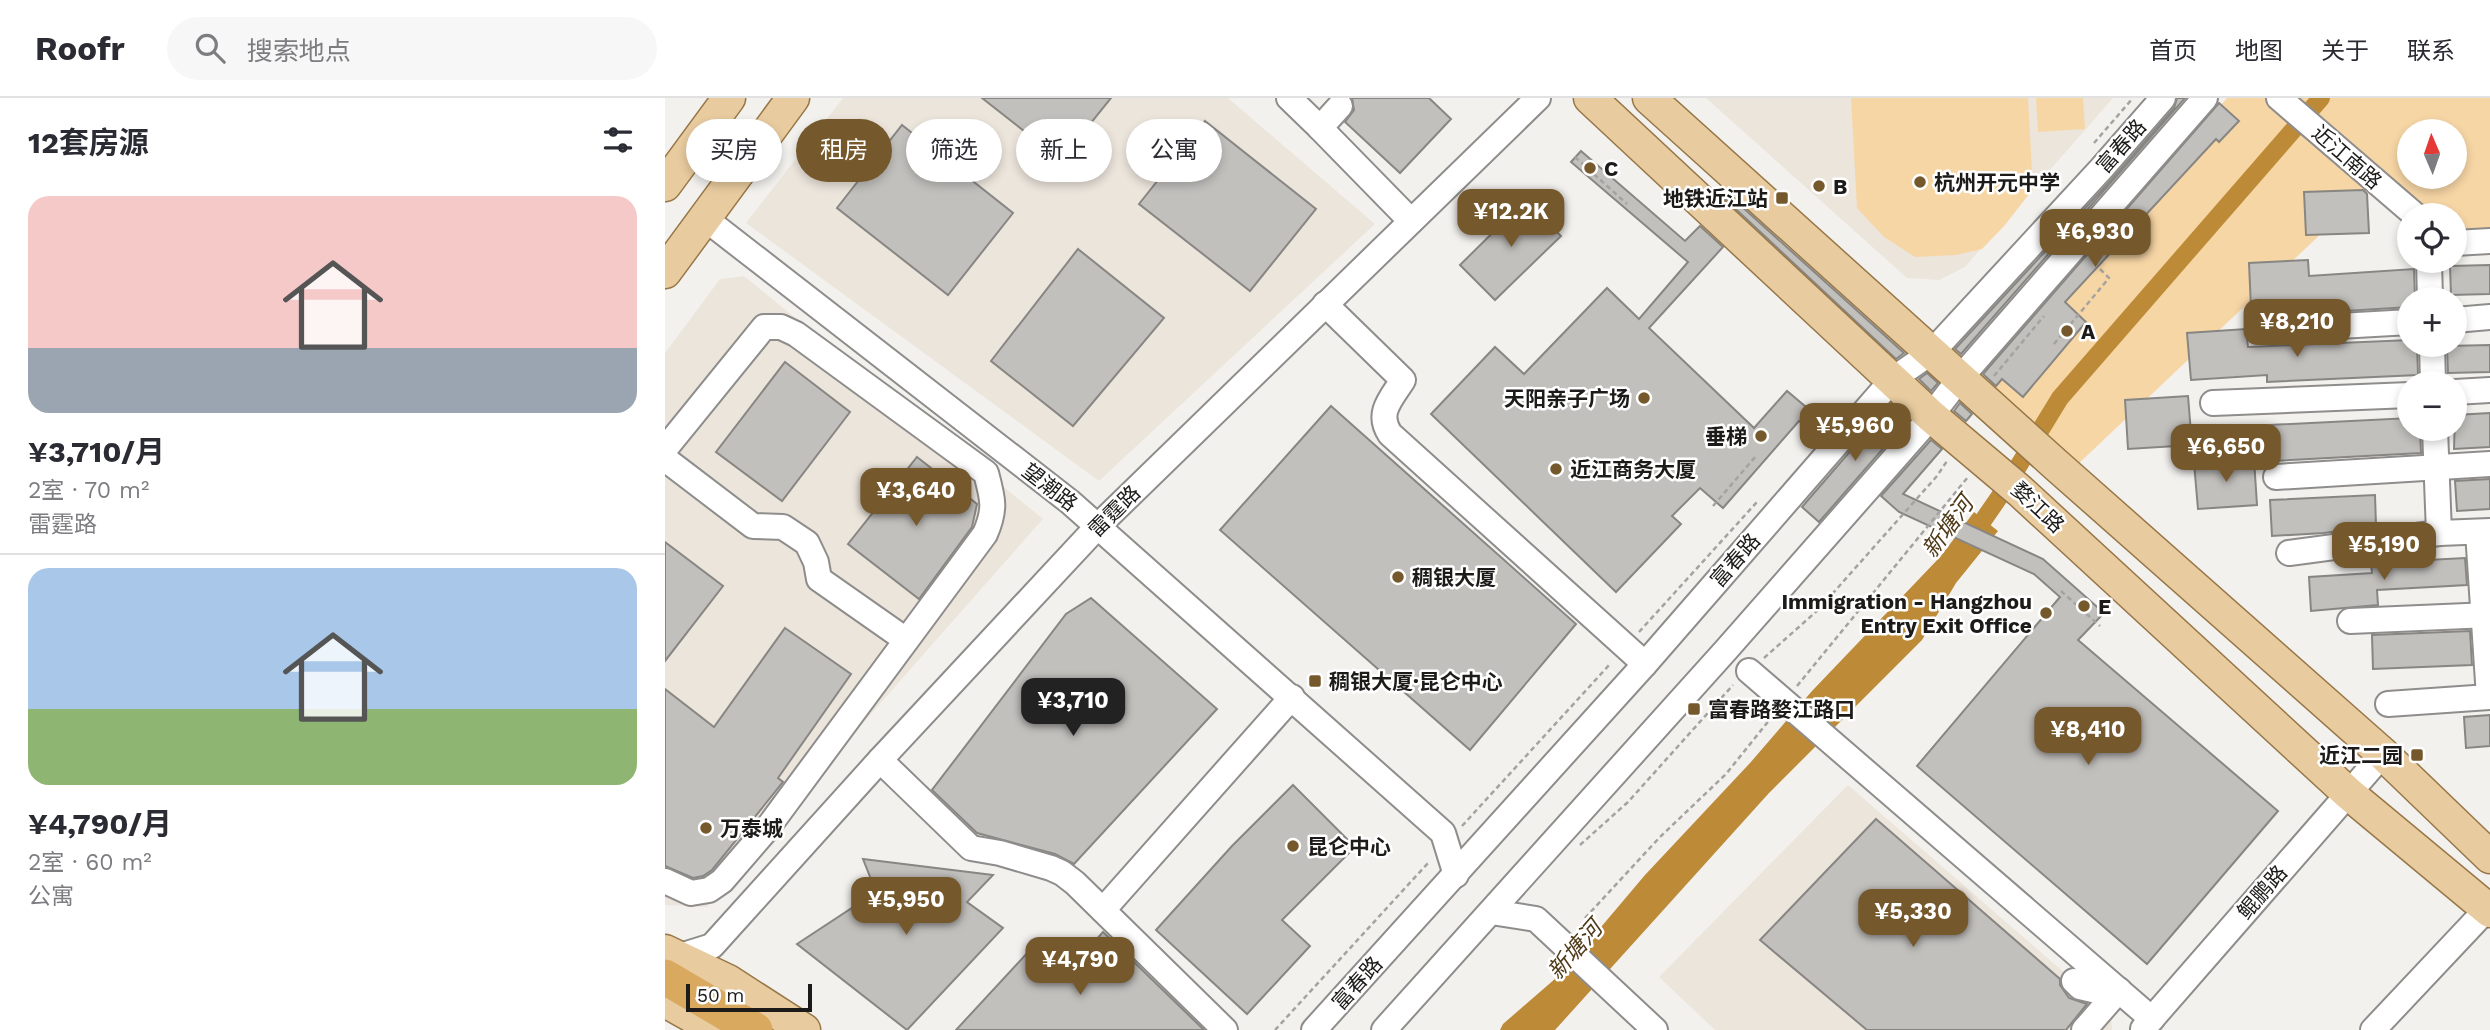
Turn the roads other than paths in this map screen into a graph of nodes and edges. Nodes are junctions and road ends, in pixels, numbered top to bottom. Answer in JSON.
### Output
{"nodes":[{"id":1,"x":729,"y":98,"type":"edge"},
{"id":2,"x":793,"y":98,"type":"edge"},
{"id":3,"x":1289,"y":98,"type":"edge"},
{"id":4,"x":1538,"y":98,"type":"edge"},
{"id":5,"x":1590,"y":98,"type":"edge"},
{"id":6,"x":1649,"y":98,"type":"edge"},
{"id":7,"x":2163,"y":98,"type":"edge"},
{"id":8,"x":2205,"y":98,"type":"edge"},
{"id":9,"x":1340,"y":106,"type":"dead end"},
{"id":10,"x":2295,"y":112,"type":"edge"},
{"id":11,"x":1321,"y":128,"type":"junction"},
{"id":12,"x":665,"y":185,"type":"edge"},
{"id":13,"x":2401,"y":203,"type":"edge"},
{"id":14,"x":703,"y":217,"type":"junction"},
{"id":15,"x":1411,"y":221,"type":"junction"},
{"id":16,"x":2490,"y":241,"type":"edge"},
{"id":17,"x":2467,"y":242,"type":"edge"},
{"id":18,"x":665,"y":272,"type":"edge"},
{"id":19,"x":1325,"y":304,"type":"junction"},
{"id":20,"x":2490,"y":317,"type":"edge"},
{"id":21,"x":2467,"y":319,"type":"edge"},
{"id":22,"x":2397,"y":323,"type":"edge"},
{"id":23,"x":2269,"y":330,"type":"dead end"},
{"id":24,"x":1933,"y":352,"type":"junction"},
{"id":25,"x":1893,"y":379,"type":"junction"},
{"id":26,"x":913,"y":380,"type":"junction"},
{"id":27,"x":1970,"y":385,"type":"junction"},
{"id":28,"x":2490,"y":390,"type":"edge"},
{"id":29,"x":2467,"y":391,"type":"edge"},
{"id":30,"x":2397,"y":396,"type":"edge"},
{"id":31,"x":2213,"y":403,"type":"dead end"},
{"id":32,"x":893,"y":405,"type":"junction"},
{"id":33,"x":1931,"y":416,"type":"junction"},
{"id":34,"x":2436,"y":441,"type":"edge"},
{"id":35,"x":665,"y":449,"type":"edge"},
{"id":36,"x":665,"y":459,"type":"edge"},
{"id":37,"x":2490,"y":464,"type":"edge"},
{"id":38,"x":2437,"y":468,"type":"junction"},
{"id":39,"x":2276,"y":477,"type":"dead end"},
{"id":40,"x":1098,"y":526,"type":"junction"},
{"id":41,"x":2484,"y":531,"type":"edge"},
{"id":42,"x":2439,"y":533,"type":"junction"},
{"id":43,"x":2289,"y":553,"type":"dead end"},
{"id":44,"x":2487,"y":615,"type":"edge"},
{"id":45,"x":2350,"y":621,"type":"dead end"},
{"id":46,"x":906,"y":640,"type":"junction"},
{"id":47,"x":1645,"y":664,"type":"junction"},
{"id":48,"x":1749,"y":671,"type":"road end"},
{"id":49,"x":1291,"y":697,"type":"junction"},
{"id":50,"x":2490,"y":697,"type":"edge"},
{"id":51,"x":2388,"y":704,"type":"dead end"},
{"id":52,"x":2383,"y":754,"type":"junction"},
{"id":53,"x":880,"y":760,"type":"junction"},
{"id":54,"x":2348,"y":793,"type":"junction"},
{"id":55,"x":1443,"y":833,"type":"junction"},
{"id":56,"x":1488,"y":840,"type":"junction"},
{"id":57,"x":2490,"y":857,"type":"edge"},
{"id":58,"x":1525,"y":873,"type":"junction"},
{"id":59,"x":1456,"y":875,"type":"junction"},
{"id":60,"x":665,"y":881,"type":"edge"},
{"id":61,"x":1103,"y":910,"type":"junction"},
{"id":62,"x":2489,"y":910,"type":"edge"},
{"id":63,"x":1491,"y":912,"type":"junction"},
{"id":64,"x":1542,"y":926,"type":"junction"},
{"id":65,"x":712,"y":946,"type":"junction"},
{"id":66,"x":669,"y":961,"type":"edge"},
{"id":67,"x":728,"y":981,"type":"junction"},
{"id":68,"x":2074,"y":981,"type":"dead end"},
{"id":69,"x":2117,"y":993,"type":"junction"},
{"id":70,"x":665,"y":1001,"type":"edge"},
{"id":71,"x":2147,"y":1024,"type":"edge"},
{"id":72,"x":717,"y":1030,"type":"edge"},
{"id":73,"x":755,"y":1030,"type":"edge"},
{"id":74,"x":804,"y":1030,"type":"edge"},
{"id":75,"x":1225,"y":1030,"type":"edge"},
{"id":76,"x":1314,"y":1030,"type":"edge"},
{"id":77,"x":1384,"y":1030,"type":"edge"},
{"id":78,"x":1655,"y":1030,"type":"edge"},
{"id":79,"x":2084,"y":1030,"type":"edge"},
{"id":80,"x":2373,"y":1030,"type":"edge"}],
"edges":[{"from":1,"to":12,"type":"main road"},
{"from":2,"to":14,"type":"main road"},
{"from":3,"to":11,"type":"street"},
{"from":4,"to":15,"type":"street","name":"雷霆路"},
{"from":5,"to":25,"type":"main road","name":"婺江路"},
{"from":6,"to":24,"type":"main road","name":"婺江路"},
{"from":7,"to":24,"type":"street","name":"富春路"},
{"from":8,"to":27,"type":"street","name":"富春路"},
{"from":9,"to":11,"type":"street"},
{"from":10,"to":13,"type":"street","name":"近江南路"},
{"from":11,"to":15,"type":"street"},
{"from":14,"to":18,"type":"main road"},
{"from":14,"to":26,"type":"street","name":"望潮路"},
{"from":15,"to":19,"type":"street","name":"雷霆路"},
{"from":16,"to":17,"type":"street"},
{"from":19,"to":40,"type":"street","name":"雷霆路"},
{"from":19,"to":47,"type":"street"},
{"from":20,"to":21,"type":"street"},
{"from":22,"to":23,"type":"street"},
{"from":24,"to":25,"type":"street","name":"富春路"},
{"from":24,"to":27,"type":"main road","name":"婺江路"},
{"from":25,"to":33,"type":"main road","name":"婺江路"},
{"from":25,"to":47,"type":"street","name":"富春路"},
{"from":26,"to":32,"type":"street"},
{"from":26,"to":40,"type":"street","name":"望潮路"},
{"from":27,"to":33,"type":"street","name":"富春路"},
{"from":27,"to":52,"type":"main road","name":"婺江路"},
{"from":28,"to":29,"type":"street"},
{"from":30,"to":31,"type":"street"},
{"from":32,"to":35,"type":"street"},
{"from":32,"to":46,"type":"street"},
{"from":33,"to":54,"type":"main road","name":"婺江路"},
{"from":33,"to":58,"type":"street","name":"富春路"},
{"from":34,"to":38,"type":"street"},
{"from":36,"to":46,"type":"street"},
{"from":37,"to":38,"type":"street"},
{"from":38,"to":39,"type":"street"},
{"from":38,"to":42,"type":"street"},
{"from":40,"to":49,"type":"street","name":"望潮路"},
{"from":40,"to":53,"type":"street","name":"雷霆路"},
{"from":41,"to":42,"type":"street"},
{"from":41,"to":44,"type":"street"},
{"from":42,"to":43,"type":"street"},
{"from":44,"to":45,"type":"street"},
{"from":44,"to":50,"type":"street"},
{"from":46,"to":60,"type":"street"},
{"from":47,"to":56,"type":"street","name":"富春路"},
{"from":48,"to":69,"type":"street"},
{"from":49,"to":55,"type":"street","name":"望潮路"},
{"from":49,"to":61,"type":"street"},
{"from":50,"to":51,"type":"street"},
{"from":52,"to":54,"type":"street","name":"鲲鹏路"},
{"from":52,"to":57,"type":"main road","name":"婺江路"},
{"from":53,"to":61,"type":"street"},
{"from":53,"to":65,"type":"street","name":"雷霆路"},
{"from":54,"to":62,"type":"main road","name":"婺江路"},
{"from":54,"to":71,"type":"street","name":"鲲鹏路"},
{"from":55,"to":56,"type":"street"},
{"from":55,"to":59,"type":"street"},
{"from":56,"to":59,"type":"street","name":"富春路"},
{"from":58,"to":63,"type":"street","name":"富春路"},
{"from":58,"to":64,"type":"street"},
{"from":59,"to":76,"type":"street","name":"富春路"},
{"from":61,"to":75,"type":"street"},
{"from":62,"to":80,"type":"street"},
{"from":63,"to":64,"type":"street"},
{"from":63,"to":77,"type":"street","name":"富春路"},
{"from":64,"to":78,"type":"street"},
{"from":65,"to":66,"type":"street"},
{"from":65,"to":67,"type":"street"},
{"from":66,"to":67,"type":"main road"},
{"from":66,"to":73,"type":"highway"},
{"from":67,"to":74,"type":"main road"},
{"from":68,"to":69,"type":"street"},
{"from":69,"to":71,"type":"street"},
{"from":69,"to":79,"type":"street"},
{"from":70,"to":72,"type":"main road"}]}
